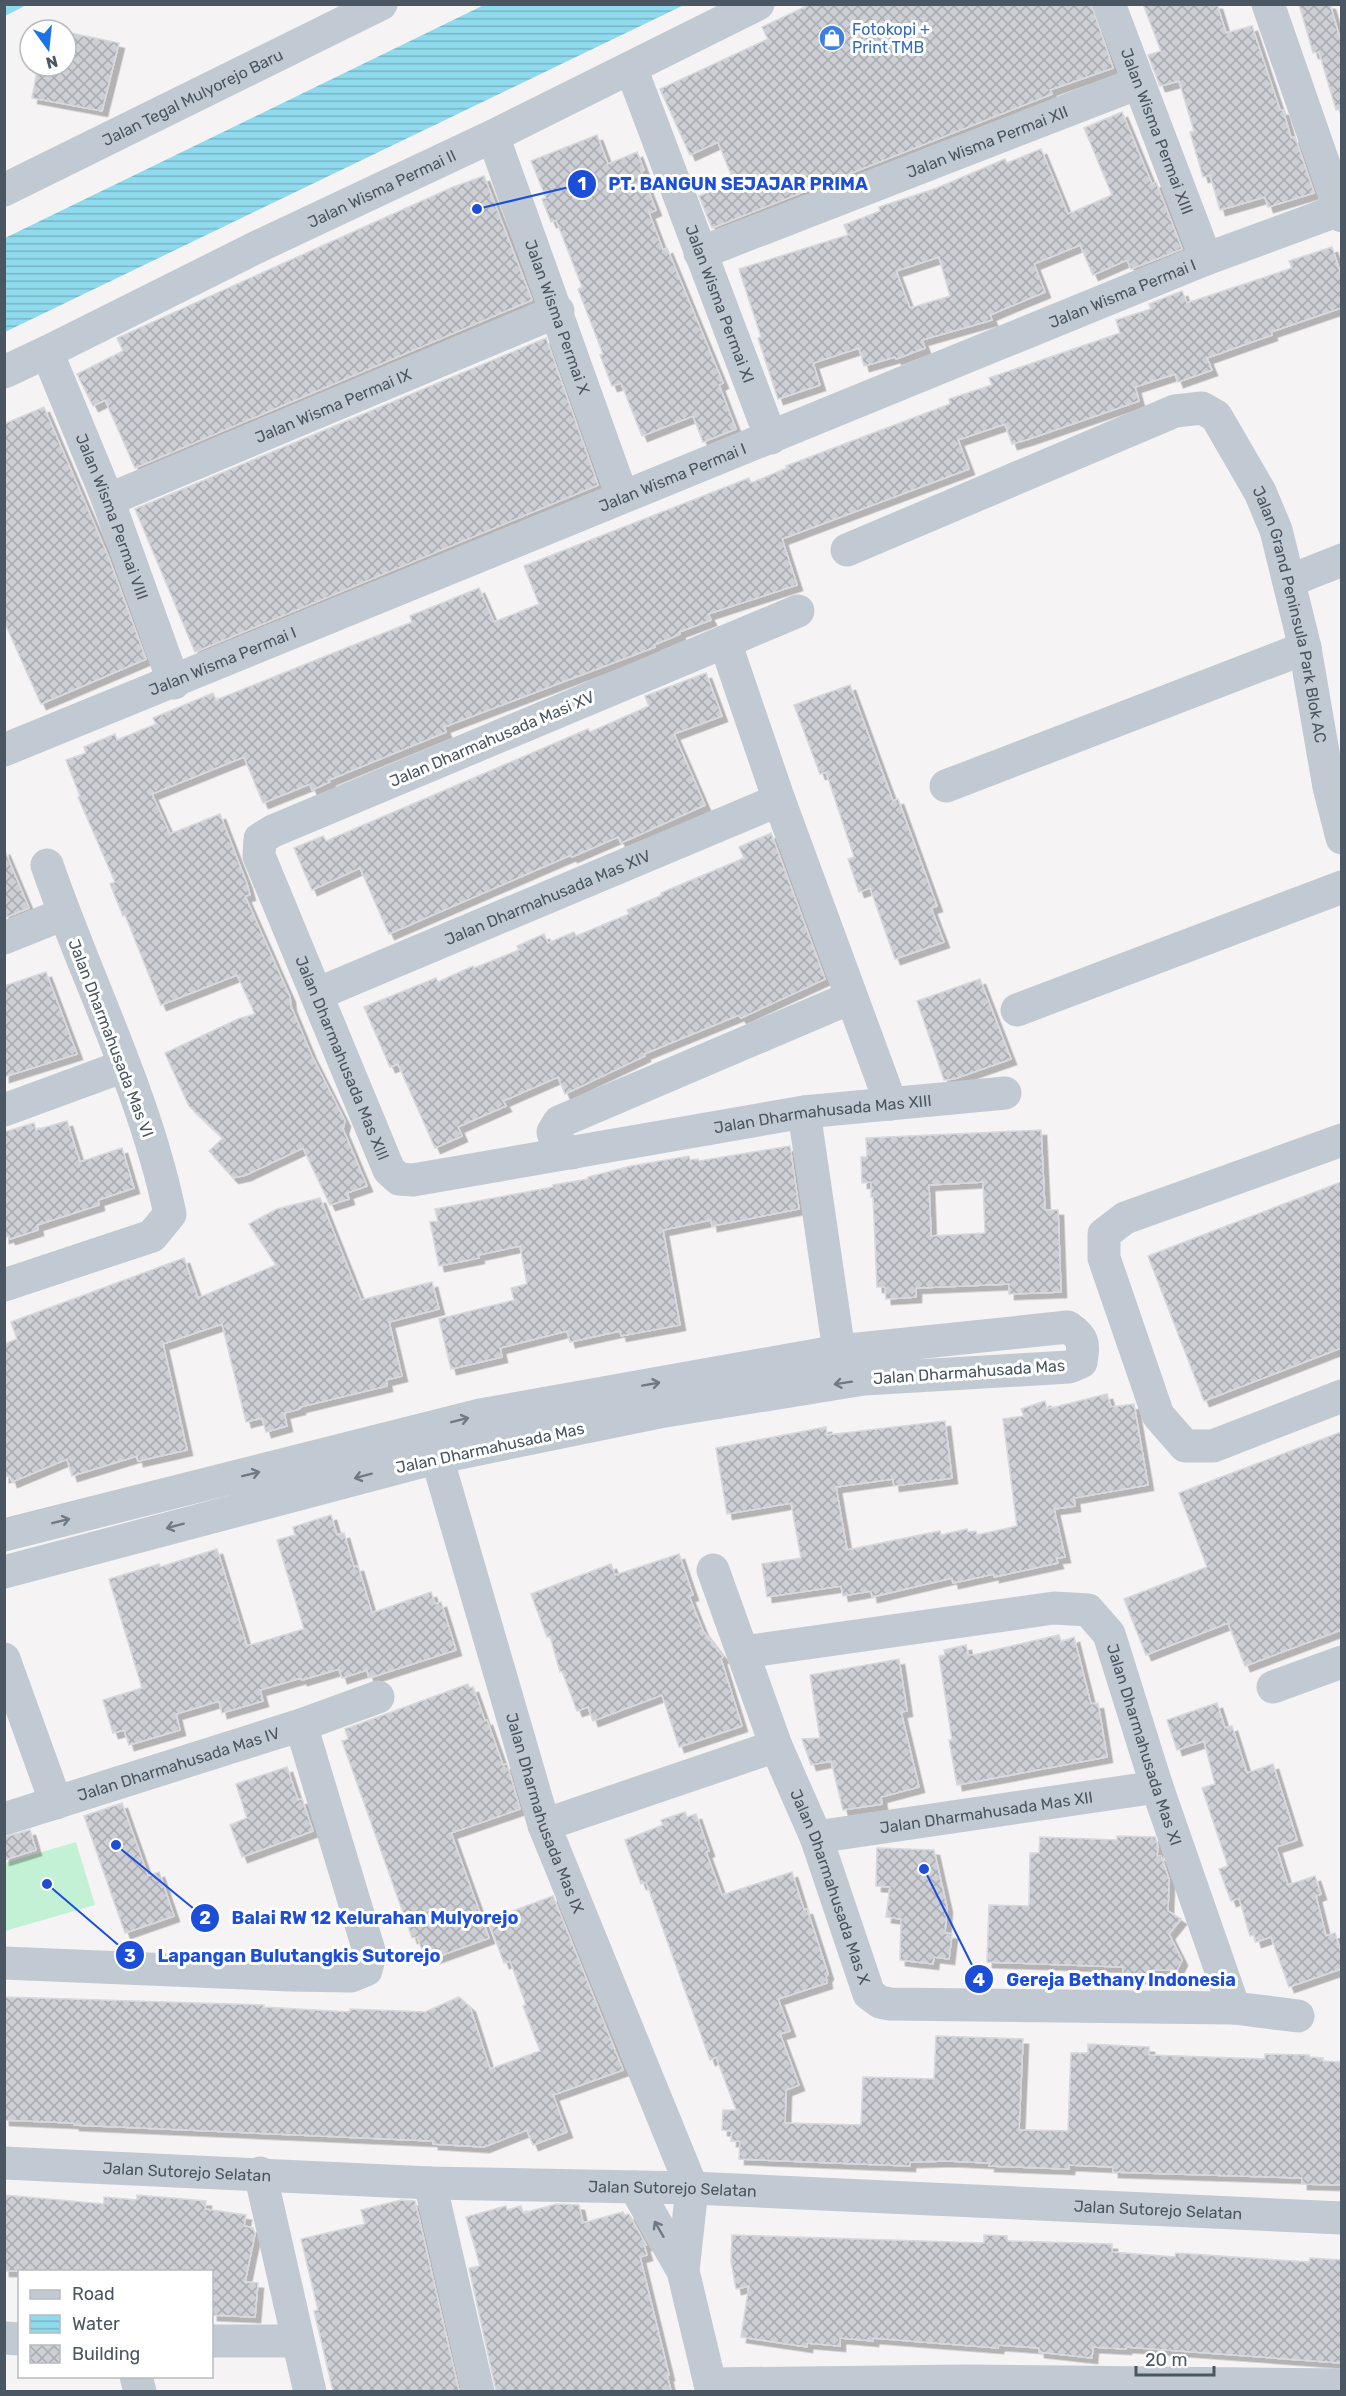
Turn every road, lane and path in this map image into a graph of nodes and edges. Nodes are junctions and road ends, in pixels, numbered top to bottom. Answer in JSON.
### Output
{"nodes":[{"id":1,"x":381,"y":4,"type":"edge"},
{"id":2,"x":758,"y":4,"type":"edge"},
{"id":3,"x":1108,"y":4,"type":"edge"},
{"id":4,"x":1268,"y":4,"type":"edge"},
{"id":5,"x":631,"y":68,"type":"junction"},
{"id":6,"x":1138,"y":83,"type":"junction"},
{"id":7,"x":493,"y":136,"type":"junction"},
{"id":8,"x":4,"y":190,"type":"edge"},
{"id":9,"x":1341,"y":212,"type":"edge"},
{"id":10,"x":700,"y":253,"type":"junction"},
{"id":11,"x":1206,"y":259,"type":"junction"},
{"id":12,"x":558,"y":311,"type":"junction"},
{"id":13,"x":47,"y":352,"type":"junction"},
{"id":14,"x":4,"y":372,"type":"edge"},
{"id":15,"x":771,"y":438,"type":"junction"},
{"id":16,"x":622,"y":496,"type":"junction"},
{"id":17,"x":108,"y":500,"type":"junction"},
{"id":18,"x":847,"y":550,"type":"dead end"},
{"id":19,"x":1341,"y":560,"type":"edge"},
{"id":20,"x":1289,"y":581,"type":"junction"},
{"id":21,"x":798,"y":612,"type":"dead end"},
{"id":22,"x":725,"y":642,"type":"junction"},
{"id":23,"x":1305,"y":648,"type":"junction"},
{"id":24,"x":174,"y":682,"type":"junction"},
{"id":25,"x":6,"y":746,"type":"edge"},
{"id":26,"x":946,"y":786,"type":"dead end"},
{"id":27,"x":779,"y":800,"type":"junction"},
{"id":28,"x":1341,"y":838,"type":"edge"},
{"id":29,"x":260,"y":839,"type":"joint"},
{"id":30,"x":47,"y":865,"type":"dead end"},
{"id":31,"x":1341,"y":887,"type":"edge"},
{"id":32,"x":64,"y":914,"type":"junction"},
{"id":33,"x":4,"y":938,"type":"edge"},
{"id":34,"x":317,"y":994,"type":"junction"},
{"id":35,"x":850,"y":998,"type":"junction"},
{"id":36,"x":1017,"y":1010,"type":"dead end"},
{"id":37,"x":124,"y":1066,"type":"junction"},
{"id":38,"x":1005,"y":1093,"type":"dead end"},
{"id":39,"x":891,"y":1104,"type":"junction"},
{"id":40,"x":4,"y":1110,"type":"edge"},
{"id":41,"x":804,"y":1113,"type":"junction"},
{"id":42,"x":1341,"y":1140,"type":"edge"},
{"id":43,"x":572,"y":1153,"type":"junction"},
{"id":44,"x":4,"y":1285,"type":"edge"},
{"id":45,"x":839,"y":1351,"type":"junction"},
{"id":46,"x":1341,"y":1396,"type":"edge"},
{"id":47,"x":432,"y":1443,"type":"junction"},
{"id":48,"x":4,"y":1535,"type":"edge"},
{"id":49,"x":713,"y":1570,"type":"dead end"},
{"id":50,"x":4,"y":1572,"type":"edge"},
{"id":51,"x":744,"y":1652,"type":"junction"},
{"id":52,"x":4,"y":1659,"type":"edge"},
{"id":53,"x":1341,"y":1662,"type":"edge"},
{"id":54,"x":1273,"y":1687,"type":"dead end"},
{"id":55,"x":378,"y":1697,"type":"dead end"},
{"id":56,"x":301,"y":1725,"type":"junction"},
{"id":57,"x":776,"y":1746,"type":"junction"},
{"id":58,"x":1157,"y":1787,"type":"junction"},
{"id":59,"x":56,"y":1803,"type":"junction"},
{"id":60,"x":4,"y":1819,"type":"edge"},
{"id":61,"x":544,"y":1825,"type":"junction"},
{"id":62,"x":816,"y":1838,"type":"junction"},
{"id":63,"x":4,"y":1963,"type":"edge"},
{"id":64,"x":1234,"y":2008,"type":"junction"},
{"id":65,"x":1298,"y":2016,"type":"dead end"},
{"id":66,"x":4,"y":2163,"type":"edge"},
{"id":67,"x":260,"y":2173,"type":"junction"},
{"id":68,"x":430,"y":2182,"type":"junction"},
{"id":69,"x":635,"y":2187,"type":"junction"},
{"id":70,"x":692,"y":2188,"type":"junction"},
{"id":71,"x":1341,"y":2218,"type":"edge"},
{"id":72,"x":683,"y":2271,"type":"junction"},
{"id":73,"x":213,"y":2341,"type":"edge"},
{"id":74,"x":298,"y":2341,"type":"junction"},
{"id":75,"x":1341,"y":2385,"type":"edge"},
{"id":76,"x":966,"y":2386,"type":"edge"},
{"id":77,"x":711,"y":2388,"type":"edge"},
{"id":78,"x":310,"y":2391,"type":"edge"},
{"id":79,"x":478,"y":2391,"type":"edge"}],
"edges":[{"from":1,"to":8,"type":"street","name":"Jalan Tegal Mulyorejo Baru"},
{"from":2,"to":5,"type":"street","name":"Jalan Wisma Permai II"},
{"from":3,"to":6,"type":"street","name":"Jalan Wisma Permai XIII"},
{"from":4,"to":9,"type":"street"},
{"from":5,"to":7,"type":"street","name":"Jalan Wisma Permai II"},
{"from":5,"to":10,"type":"street","name":"Jalan Wisma Permai XI"},
{"from":6,"to":10,"type":"street","name":"Jalan Wisma Permai XII"},
{"from":6,"to":11,"type":"street","name":"Jalan Wisma Permai XIII"},
{"from":7,"to":12,"type":"street","name":"Jalan Wisma Permai X"},
{"from":7,"to":13,"type":"street","name":"Jalan Wisma Permai II"},
{"from":9,"to":11,"type":"street","name":"Jalan Wisma Permai I"},
{"from":10,"to":15,"type":"street","name":"Jalan Wisma Permai XI"},
{"from":11,"to":15,"type":"street","name":"Jalan Wisma Permai I"},
{"from":12,"to":16,"type":"street","name":"Jalan Wisma Permai X"},
{"from":12,"to":17,"type":"street","name":"Jalan Wisma Permai IX"},
{"from":13,"to":14,"type":"street","name":"Jalan Wisma Permai II"},
{"from":13,"to":17,"type":"street","name":"Jalan Wisma Permai VIII"},
{"from":15,"to":16,"type":"street","name":"Jalan Wisma Permai I"},
{"from":16,"to":24,"type":"street","name":"Jalan Wisma Permai I"},
{"from":17,"to":24,"type":"street","name":"Jalan Wisma Permai VIII"},
{"from":18,"to":20,"type":"street","name":"Jalan Grand Peninsula Park Blok AC"},
{"from":19,"to":20,"type":"street"},
{"from":20,"to":23,"type":"street","name":"Jalan Grand Peninsula Park Blok AC"},
{"from":21,"to":22,"type":"street","name":"Jalan Dharmahusada Masi XV"},
{"from":22,"to":27,"type":"street"},
{"from":22,"to":29,"type":"street","name":"Jalan Dharmahusada Masi XV"},
{"from":23,"to":26,"type":"street"},
{"from":23,"to":28,"type":"street","name":"Jalan Grand Peninsula Park Blok AC"},
{"from":24,"to":25,"type":"street","name":"Jalan Wisma Permai I"},
{"from":27,"to":34,"type":"street","name":"Jalan Dharmahusada Mas XIV"},
{"from":27,"to":35,"type":"street"},
{"from":29,"to":34,"type":"street","name":"Jalan Dharmahusada Mas XIII"},
{"from":30,"to":32,"type":"street","name":"Jalan Dharmahusada Mas VI"},
{"from":31,"to":36,"type":"street"},
{"from":32,"to":33,"type":"street"},
{"from":32,"to":37,"type":"street","name":"Jalan Dharmahusada Mas VI"},
{"from":34,"to":43,"type":"street","name":"Jalan Dharmahusada Mas XIII"},
{"from":35,"to":39,"type":"street"},
{"from":35,"to":43,"type":"street"},
{"from":37,"to":40,"type":"street"},
{"from":37,"to":44,"type":"street","name":"Jalan Dharmahusada Mas VI"},
{"from":38,"to":39,"type":"street","name":"Jalan Dharmahusada Mas XIII"},
{"from":39,"to":41,"type":"street","name":"Jalan Dharmahusada Mas XIII"},
{"from":41,"to":43,"type":"street","name":"Jalan Dharmahusada Mas XIII"},
{"from":41,"to":45,"type":"street"},
{"from":42,"to":46,"type":"street"},
{"from":47,"to":45,"type":"street","name":"Jalan Dharmahusada Mas","one_way":true},
{"from":45,"to":47,"type":"street","name":"Jalan Dharmahusada Mas","one_way":true},
{"from":48,"to":47,"type":"street","name":"Jalan Dharmahusada Mas","one_way":true},
{"from":47,"to":50,"type":"street","name":"Jalan Dharmahusada Mas","one_way":true},
{"from":47,"to":61,"type":"street","name":"Jalan Dharmahusada Mas IX"},
{"from":49,"to":51,"type":"street","name":"Jalan Dharmahusada Mas X"},
{"from":51,"to":57,"type":"street","name":"Jalan Dharmahusada Mas X"},
{"from":51,"to":58,"type":"street","name":"Jalan Dharmahusada Mas XI"},
{"from":52,"to":59,"type":"street","name":"Jalan Dharmahusada Mas IV"},
{"from":53,"to":54,"type":"street"},
{"from":55,"to":56,"type":"street","name":"Jalan Dharmahusada Mas IV"},
{"from":56,"to":59,"type":"street","name":"Jalan Dharmahusada Mas IV"},
{"from":56,"to":63,"type":"street","name":"Jalan Dharmahusada Mas IV"},
{"from":57,"to":61,"type":"street"},
{"from":57,"to":62,"type":"street","name":"Jalan Dharmahusada Mas X"},
{"from":58,"to":62,"type":"street","name":"Jalan Dharmahusada Mas XII"},
{"from":58,"to":64,"type":"street","name":"Jalan Dharmahusada Mas XI"},
{"from":59,"to":60,"type":"street","name":"Jalan Dharmahusada Mas IV"},
{"from":61,"to":70,"type":"street","name":"Jalan Dharmahusada Mas IX"},
{"from":62,"to":64,"type":"street","name":"Jalan Dharmahusada Mas X"},
{"from":64,"to":65,"type":"street","name":"Jalan Dharmahusada Mas X"},
{"from":66,"to":67,"type":"street","name":"Jalan Sutorejo Selatan"},
{"from":67,"to":68,"type":"street","name":"Jalan Sutorejo Selatan"},
{"from":67,"to":74,"type":"street"},
{"from":68,"to":69,"type":"street","name":"Jalan Sutorejo Selatan"},
{"from":68,"to":79,"type":"street"},
{"from":69,"to":70,"type":"street","name":"Jalan Sutorejo Selatan"},
{"from":72,"to":69,"type":"street","one_way":true},
{"from":70,"to":71,"type":"street","name":"Jalan Sutorejo Selatan"},
{"from":70,"to":72,"type":"street"},
{"from":72,"to":77,"type":"street"},
{"from":73,"to":74,"type":"street"},
{"from":74,"to":78,"type":"street"},
{"from":75,"to":76,"type":"street"},
{"from":76,"to":77,"type":"street"}]}
